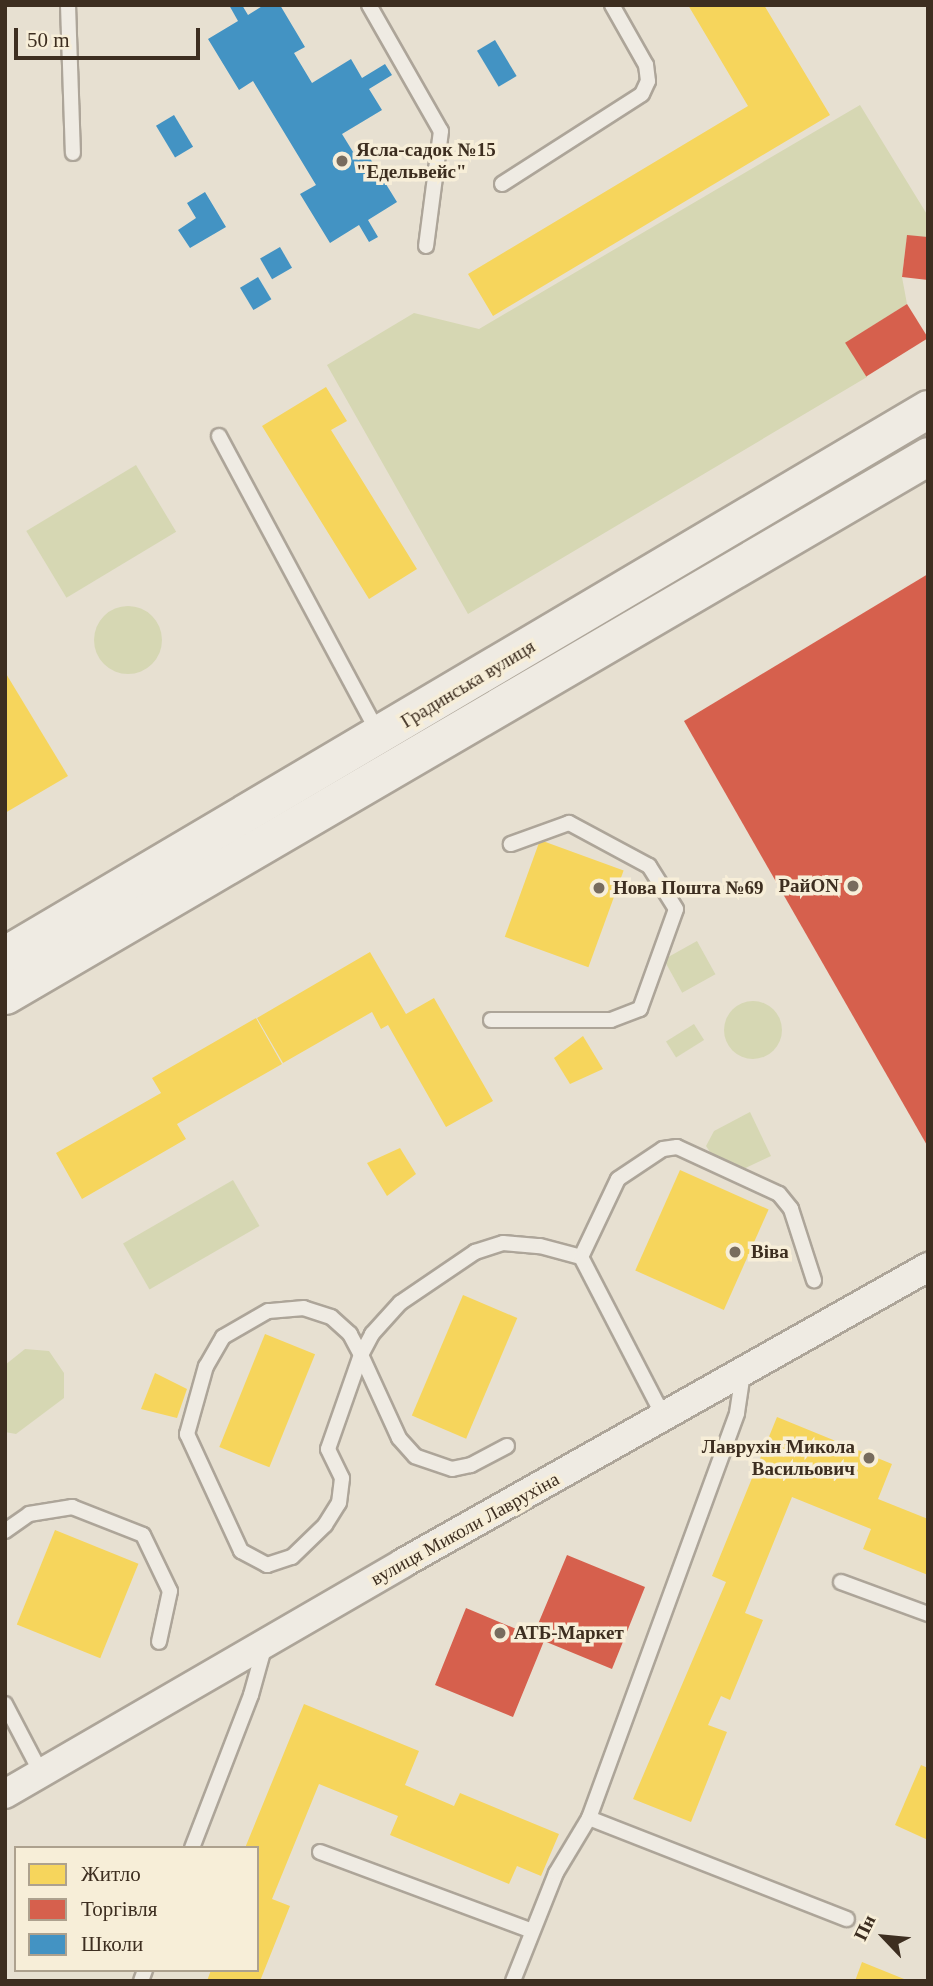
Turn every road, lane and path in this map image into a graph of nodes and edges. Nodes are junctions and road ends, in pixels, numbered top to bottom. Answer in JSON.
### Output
{"nodes":[{"id":1,"x":68,"y":5,"type":"edge"},
{"id":2,"x":369,"y":5,"type":"edge"},
{"id":3,"x":612,"y":5,"type":"edge"},
{"id":4,"x":73,"y":153,"type":"dead end"},
{"id":5,"x":502,"y":184,"type":"dead end"},
{"id":6,"x":426,"y":246,"type":"dead end"},
{"id":7,"x":928,"y":409,"type":"edge"},
{"id":8,"x":219,"y":436,"type":"dead end"},
{"id":9,"x":928,"y":456,"type":"edge"},
{"id":10,"x":380,"y":737,"type":"junction"},
{"id":11,"x":511,"y":844,"type":"dead end"},
{"id":12,"x":5,"y":955,"type":"edge"},
{"id":13,"x":5,"y":995,"type":"edge"},
{"id":14,"x":491,"y":1020,"type":"dead end"},
{"id":15,"x":581,"y":1257,"type":"junction"},
{"id":16,"x":928,"y":1267,"type":"edge"},
{"id":17,"x":814,"y":1280,"type":"dead end"},
{"id":18,"x":361,"y":1355,"type":"junction"},
{"id":19,"x":743,"y":1373,"type":"junction"},
{"id":20,"x":664,"y":1417,"type":"junction"},
{"id":21,"x":507,"y":1446,"type":"dead end"},
{"id":22,"x":5,"y":1531,"type":"edge"},
{"id":23,"x":841,"y":1582,"type":"dead end"},
{"id":24,"x":928,"y":1614,"type":"edge"},
{"id":25,"x":159,"y":1642,"type":"dead end"},
{"id":26,"x":265,"y":1643,"type":"junction"},
{"id":27,"x":5,"y":1704,"type":"edge"},
{"id":28,"x":41,"y":1773,"type":"junction"},
{"id":29,"x":5,"y":1794,"type":"edge"},
{"id":30,"x":589,"y":1818,"type":"junction"},
{"id":31,"x":193,"y":1846,"type":"edge"},
{"id":32,"x":320,"y":1852,"type":"dead end"},
{"id":33,"x":847,"y":1919,"type":"dead end"},
{"id":34,"x":530,"y":1930,"type":"junction"},
{"id":35,"x":513,"y":1981,"type":"edge"}],
"edges":[{"from":1,"to":4,"type":"lane"},
{"from":2,"to":6,"type":"lane"},
{"from":3,"to":5,"type":"lane"},
{"from":7,"to":10,"type":"street","name":"Градинська вулиця"},
{"from":8,"to":10,"type":"lane"},
{"from":9,"to":13,"type":"street","name":"Градинська вулиця"},
{"from":10,"to":12,"type":"street","name":"Градинська вулиця"},
{"from":11,"to":14,"type":"lane"},
{"from":15,"to":17,"type":"lane"},
{"from":15,"to":18,"type":"lane"},
{"from":15,"to":20,"type":"lane"},
{"from":16,"to":19,"type":"street","name":"вулиця Миколи Лаврухіна"},
{"from":18,"to":18,"type":"lane"},
{"from":18,"to":21,"type":"lane"},
{"from":19,"to":20,"type":"street","name":"вулиця Миколи Лаврухіна"},
{"from":19,"to":30,"type":"lane"},
{"from":20,"to":26,"type":"street","name":"вулиця Миколи Лаврухіна"},
{"from":22,"to":25,"type":"lane"},
{"from":23,"to":24,"type":"lane"},
{"from":26,"to":28,"type":"street","name":"вулиця Миколи Лаврухіна"},
{"from":26,"to":31,"type":"lane"},
{"from":27,"to":28,"type":"lane"},
{"from":28,"to":29,"type":"street","name":"вулиця Миколи Лаврухіна"},
{"from":30,"to":33,"type":"lane"},
{"from":30,"to":34,"type":"lane"},
{"from":32,"to":34,"type":"lane"},
{"from":34,"to":35,"type":"lane"}]}
